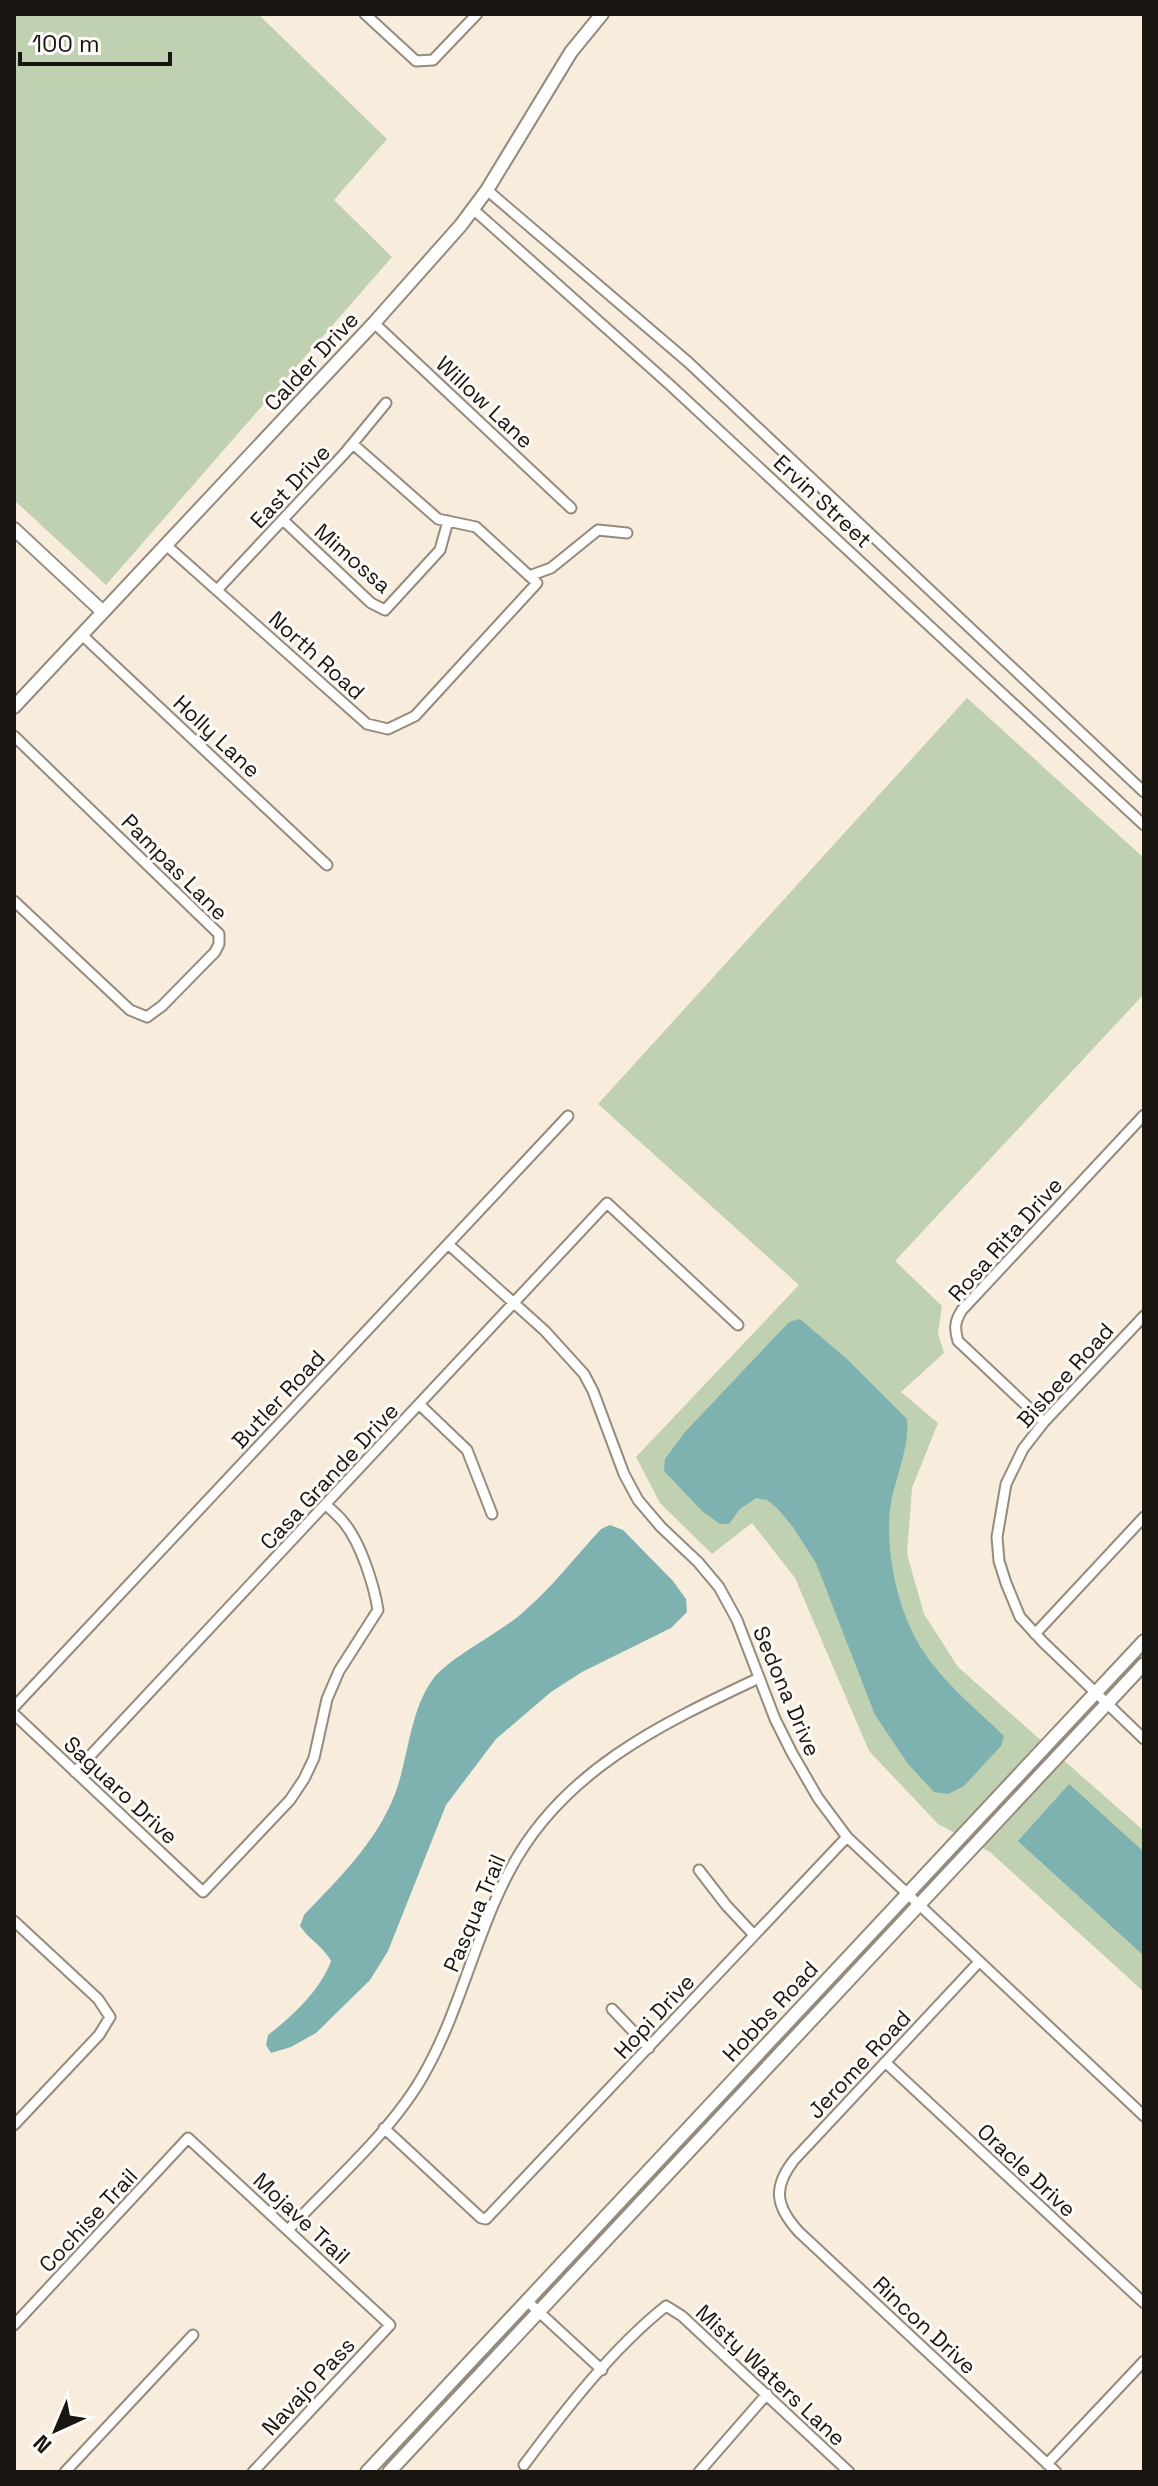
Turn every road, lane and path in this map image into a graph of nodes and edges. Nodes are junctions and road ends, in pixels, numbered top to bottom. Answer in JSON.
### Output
{"nodes":[{"id":1,"x":365,"y":14,"type":"edge"},
{"id":2,"x":477,"y":14,"type":"edge"},
{"id":3,"x":602,"y":14,"type":"edge"},
{"id":4,"x":487,"y":190,"type":"junction"},
{"id":5,"x":474,"y":210,"type":"junction"},
{"id":6,"x":374,"y":323,"type":"junction"},
{"id":7,"x":386,"y":403,"type":"dead end"},
{"id":8,"x":344,"y":454,"type":"junction"},
{"id":9,"x":571,"y":508,"type":"dead end"},
{"id":10,"x":283,"y":520,"type":"junction"},
{"id":11,"x":448,"y":521,"type":"junction"},
{"id":12,"x":14,"y":529,"type":"edge"},
{"id":13,"x":627,"y":533,"type":"dead end"},
{"id":14,"x":166,"y":545,"type":"junction"},
{"id":15,"x":529,"y":576,"type":"junction"},
{"id":16,"x":217,"y":590,"type":"junction"},
{"id":17,"x":103,"y":612,"type":"junction"},
{"id":18,"x":82,"y":635,"type":"junction"},
{"id":19,"x":14,"y":707,"type":"edge"},
{"id":20,"x":14,"y":736,"type":"edge"},
{"id":21,"x":1144,"y":792,"type":"edge"},
{"id":22,"x":1144,"y":825,"type":"edge"},
{"id":23,"x":327,"y":865,"type":"dead end"},
{"id":24,"x":14,"y":901,"type":"edge"},
{"id":25,"x":1144,"y":1115,"type":"edge"},
{"id":26,"x":568,"y":1116,"type":"dead end"},
{"id":27,"x":448,"y":1244,"type":"junction"},
{"id":28,"x":513,"y":1304,"type":"junction"},
{"id":29,"x":1144,"y":1316,"type":"edge"},
{"id":30,"x":738,"y":1325,"type":"dead end"},
{"id":31,"x":420,"y":1405,"type":"junction"},
{"id":32,"x":1044,"y":1422,"type":"junction"},
{"id":33,"x":326,"y":1505,"type":"junction"},
{"id":34,"x":492,"y":1514,"type":"dead end"},
{"id":35,"x":1144,"y":1517,"type":"edge"},
{"id":36,"x":1035,"y":1634,"type":"junction"},
{"id":37,"x":1144,"y":1641,"type":"edge"},
{"id":38,"x":1144,"y":1664,"type":"edge"},
{"id":39,"x":759,"y":1678,"type":"junction"},
{"id":40,"x":1095,"y":1693,"type":"junction"},
{"id":41,"x":1107,"y":1704,"type":"junction"},
{"id":42,"x":14,"y":1707,"type":"edge"},
{"id":43,"x":14,"y":1714,"type":"edge"},
{"id":44,"x":1144,"y":1739,"type":"edge"},
{"id":45,"x":75,"y":1772,"type":"junction"},
{"id":46,"x":847,"y":1837,"type":"junction"},
{"id":47,"x":699,"y":1870,"type":"dead end"},
{"id":48,"x":906,"y":1895,"type":"junction"},
{"id":49,"x":918,"y":1905,"type":"junction"},
{"id":50,"x":14,"y":1921,"type":"edge"},
{"id":51,"x":754,"y":1935,"type":"junction"},
{"id":52,"x":979,"y":1962,"type":"junction"},
{"id":53,"x":612,"y":2009,"type":"dead end"},
{"id":54,"x":649,"y":2048,"type":"junction"},
{"id":55,"x":885,"y":2062,"type":"junction"},
{"id":56,"x":1144,"y":2116,"type":"edge"},
{"id":57,"x":16,"y":2117,"type":"edge"},
{"id":58,"x":384,"y":2128,"type":"junction"},
{"id":59,"x":188,"y":2138,"type":"joint"},
{"id":60,"x":779,"y":2197,"type":"joint"},
{"id":61,"x":288,"y":2230,"type":"junction"},
{"id":62,"x":526,"y":2300,"type":"junction"},
{"id":63,"x":1144,"y":2303,"type":"edge"},
{"id":64,"x":538,"y":2311,"type":"junction"},
{"id":65,"x":14,"y":2325,"type":"edge"},
{"id":66,"x":390,"y":2325,"type":"joint"},
{"id":67,"x":193,"y":2335,"type":"dead end"},
{"id":68,"x":1144,"y":2361,"type":"edge"},
{"id":69,"x":602,"y":2370,"type":"junction"},
{"id":70,"x":767,"y":2394,"type":"junction"},
{"id":71,"x":426,"y":2408,"type":"junction"},
{"id":72,"x":439,"y":2419,"type":"junction"},
{"id":73,"x":1047,"y":2464,"type":"junction"},
{"id":74,"x":524,"y":2465,"type":"dead end"},
{"id":75,"x":65,"y":2472,"type":"edge"},
{"id":76,"x":253,"y":2472,"type":"edge"},
{"id":77,"x":367,"y":2472,"type":"edge"},
{"id":78,"x":389,"y":2472,"type":"edge"},
{"id":79,"x":699,"y":2472,"type":"edge"},
{"id":80,"x":849,"y":2472,"type":"edge"},
{"id":81,"x":1056,"y":2472,"type":"edge"}],
"edges":[{"from":1,"to":2,"type":"street"},
{"from":3,"to":4,"type":"street","name":"Calder Drive"},
{"from":4,"to":5,"type":"street","name":"Calder Drive"},
{"from":4,"to":21,"type":"street","name":"Ervin Street"},
{"from":5,"to":6,"type":"street","name":"Calder Drive"},
{"from":5,"to":22,"type":"street","name":"Ervin Street"},
{"from":6,"to":9,"type":"street","name":"Willow Lane"},
{"from":6,"to":14,"type":"street","name":"Calder Drive"},
{"from":7,"to":8,"type":"street","name":"East Drive"},
{"from":8,"to":10,"type":"street","name":"East Drive"},
{"from":8,"to":11,"type":"street"},
{"from":10,"to":11,"type":"street","name":"Mimossa"},
{"from":10,"to":16,"type":"street","name":"East Drive"},
{"from":11,"to":15,"type":"street"},
{"from":12,"to":17,"type":"street"},
{"from":13,"to":15,"type":"street"},
{"from":14,"to":16,"type":"street","name":"North Road"},
{"from":14,"to":17,"type":"street","name":"Calder Drive"},
{"from":15,"to":16,"type":"street","name":"North Road"},
{"from":17,"to":18,"type":"street","name":"Calder Drive"},
{"from":18,"to":19,"type":"street","name":"Calder Drive"},
{"from":18,"to":23,"type":"street","name":"Holly Lane"},
{"from":20,"to":24,"type":"street","name":"Pampas Lane"},
{"from":25,"to":32,"type":"street","name":"Rosa Rita Drive"},
{"from":26,"to":27,"type":"street","name":"Butler Road"},
{"from":27,"to":28,"type":"street","name":"Sedona Drive"},
{"from":27,"to":42,"type":"street","name":"Butler Road"},
{"from":28,"to":30,"type":"street","name":"Casa Grande Drive"},
{"from":28,"to":31,"type":"street","name":"Casa Grande Drive"},
{"from":28,"to":39,"type":"street","name":"Sedona Drive"},
{"from":29,"to":32,"type":"street","name":"Bisbee Road"},
{"from":31,"to":33,"type":"street","name":"Casa Grande Drive"},
{"from":31,"to":34,"type":"street"},
{"from":32,"to":36,"type":"street","name":"Bisbee Road"},
{"from":33,"to":45,"type":"street","name":"Casa Grande Drive"},
{"from":33,"to":45,"type":"street","name":"Saguaro Drive"},
{"from":35,"to":36,"type":"street"},
{"from":36,"to":40,"type":"street","name":"Bisbee Road"},
{"from":37,"to":40,"type":"street","name":"Hobbs Road"},
{"from":38,"to":41,"type":"street","name":"Hobbs Road"},
{"from":39,"to":46,"type":"street","name":"Sedona Drive"},
{"from":39,"to":58,"type":"street","name":"Pasqua Trail"},
{"from":40,"to":41,"type":"street","name":"Bisbee Road"},
{"from":40,"to":48,"type":"street","name":"Hobbs Road"},
{"from":41,"to":44,"type":"street","name":"Bisbee Road"},
{"from":41,"to":49,"type":"street","name":"Hobbs Road"},
{"from":43,"to":45,"type":"street","name":"Saguaro Drive"},
{"from":46,"to":48,"type":"street","name":"Sedona Drive"},
{"from":46,"to":51,"type":"street","name":"Hopi Drive"},
{"from":47,"to":51,"type":"street"},
{"from":48,"to":49,"type":"street","name":"Sedona Drive"},
{"from":48,"to":62,"type":"street","name":"Hobbs Road"},
{"from":49,"to":52,"type":"street","name":"Sedona Drive"},
{"from":49,"to":64,"type":"street","name":"Hobbs Road"},
{"from":50,"to":57,"type":"street"},
{"from":51,"to":54,"type":"street","name":"Hopi Drive"},
{"from":52,"to":55,"type":"street","name":"Jerome Road"},
{"from":52,"to":56,"type":"street","name":"Sedona Drive"},
{"from":53,"to":54,"type":"street"},
{"from":54,"to":58,"type":"street","name":"Hopi Drive"},
{"from":55,"to":60,"type":"street","name":"Jerome Road"},
{"from":55,"to":63,"type":"street","name":"Oracle Drive"},
{"from":58,"to":61,"type":"street","name":"Pasqua Trail"},
{"from":59,"to":61,"type":"street","name":"Mojave Trail"},
{"from":59,"to":65,"type":"street","name":"Cochise Trail"},
{"from":60,"to":73,"type":"street","name":"Rincon Drive"},
{"from":61,"to":66,"type":"street","name":"Mojave Trail"},
{"from":62,"to":64,"type":"street"},
{"from":62,"to":71,"type":"street","name":"Hobbs Road"},
{"from":64,"to":69,"type":"street"},
{"from":64,"to":72,"type":"street","name":"Hobbs Road"},
{"from":66,"to":76,"type":"street","name":"Navajo Pass"},
{"from":67,"to":75,"type":"street"},
{"from":68,"to":73,"type":"street"},
{"from":69,"to":70,"type":"street","name":"Misty Waters Lane"},
{"from":69,"to":74,"type":"street"},
{"from":70,"to":79,"type":"street"},
{"from":70,"to":80,"type":"street","name":"Misty Waters Lane"},
{"from":71,"to":72,"type":"street"},
{"from":71,"to":77,"type":"street","name":"Hobbs Road"},
{"from":72,"to":78,"type":"street","name":"Hobbs Road"},
{"from":73,"to":81,"type":"street","name":"Rincon Drive"}]}
